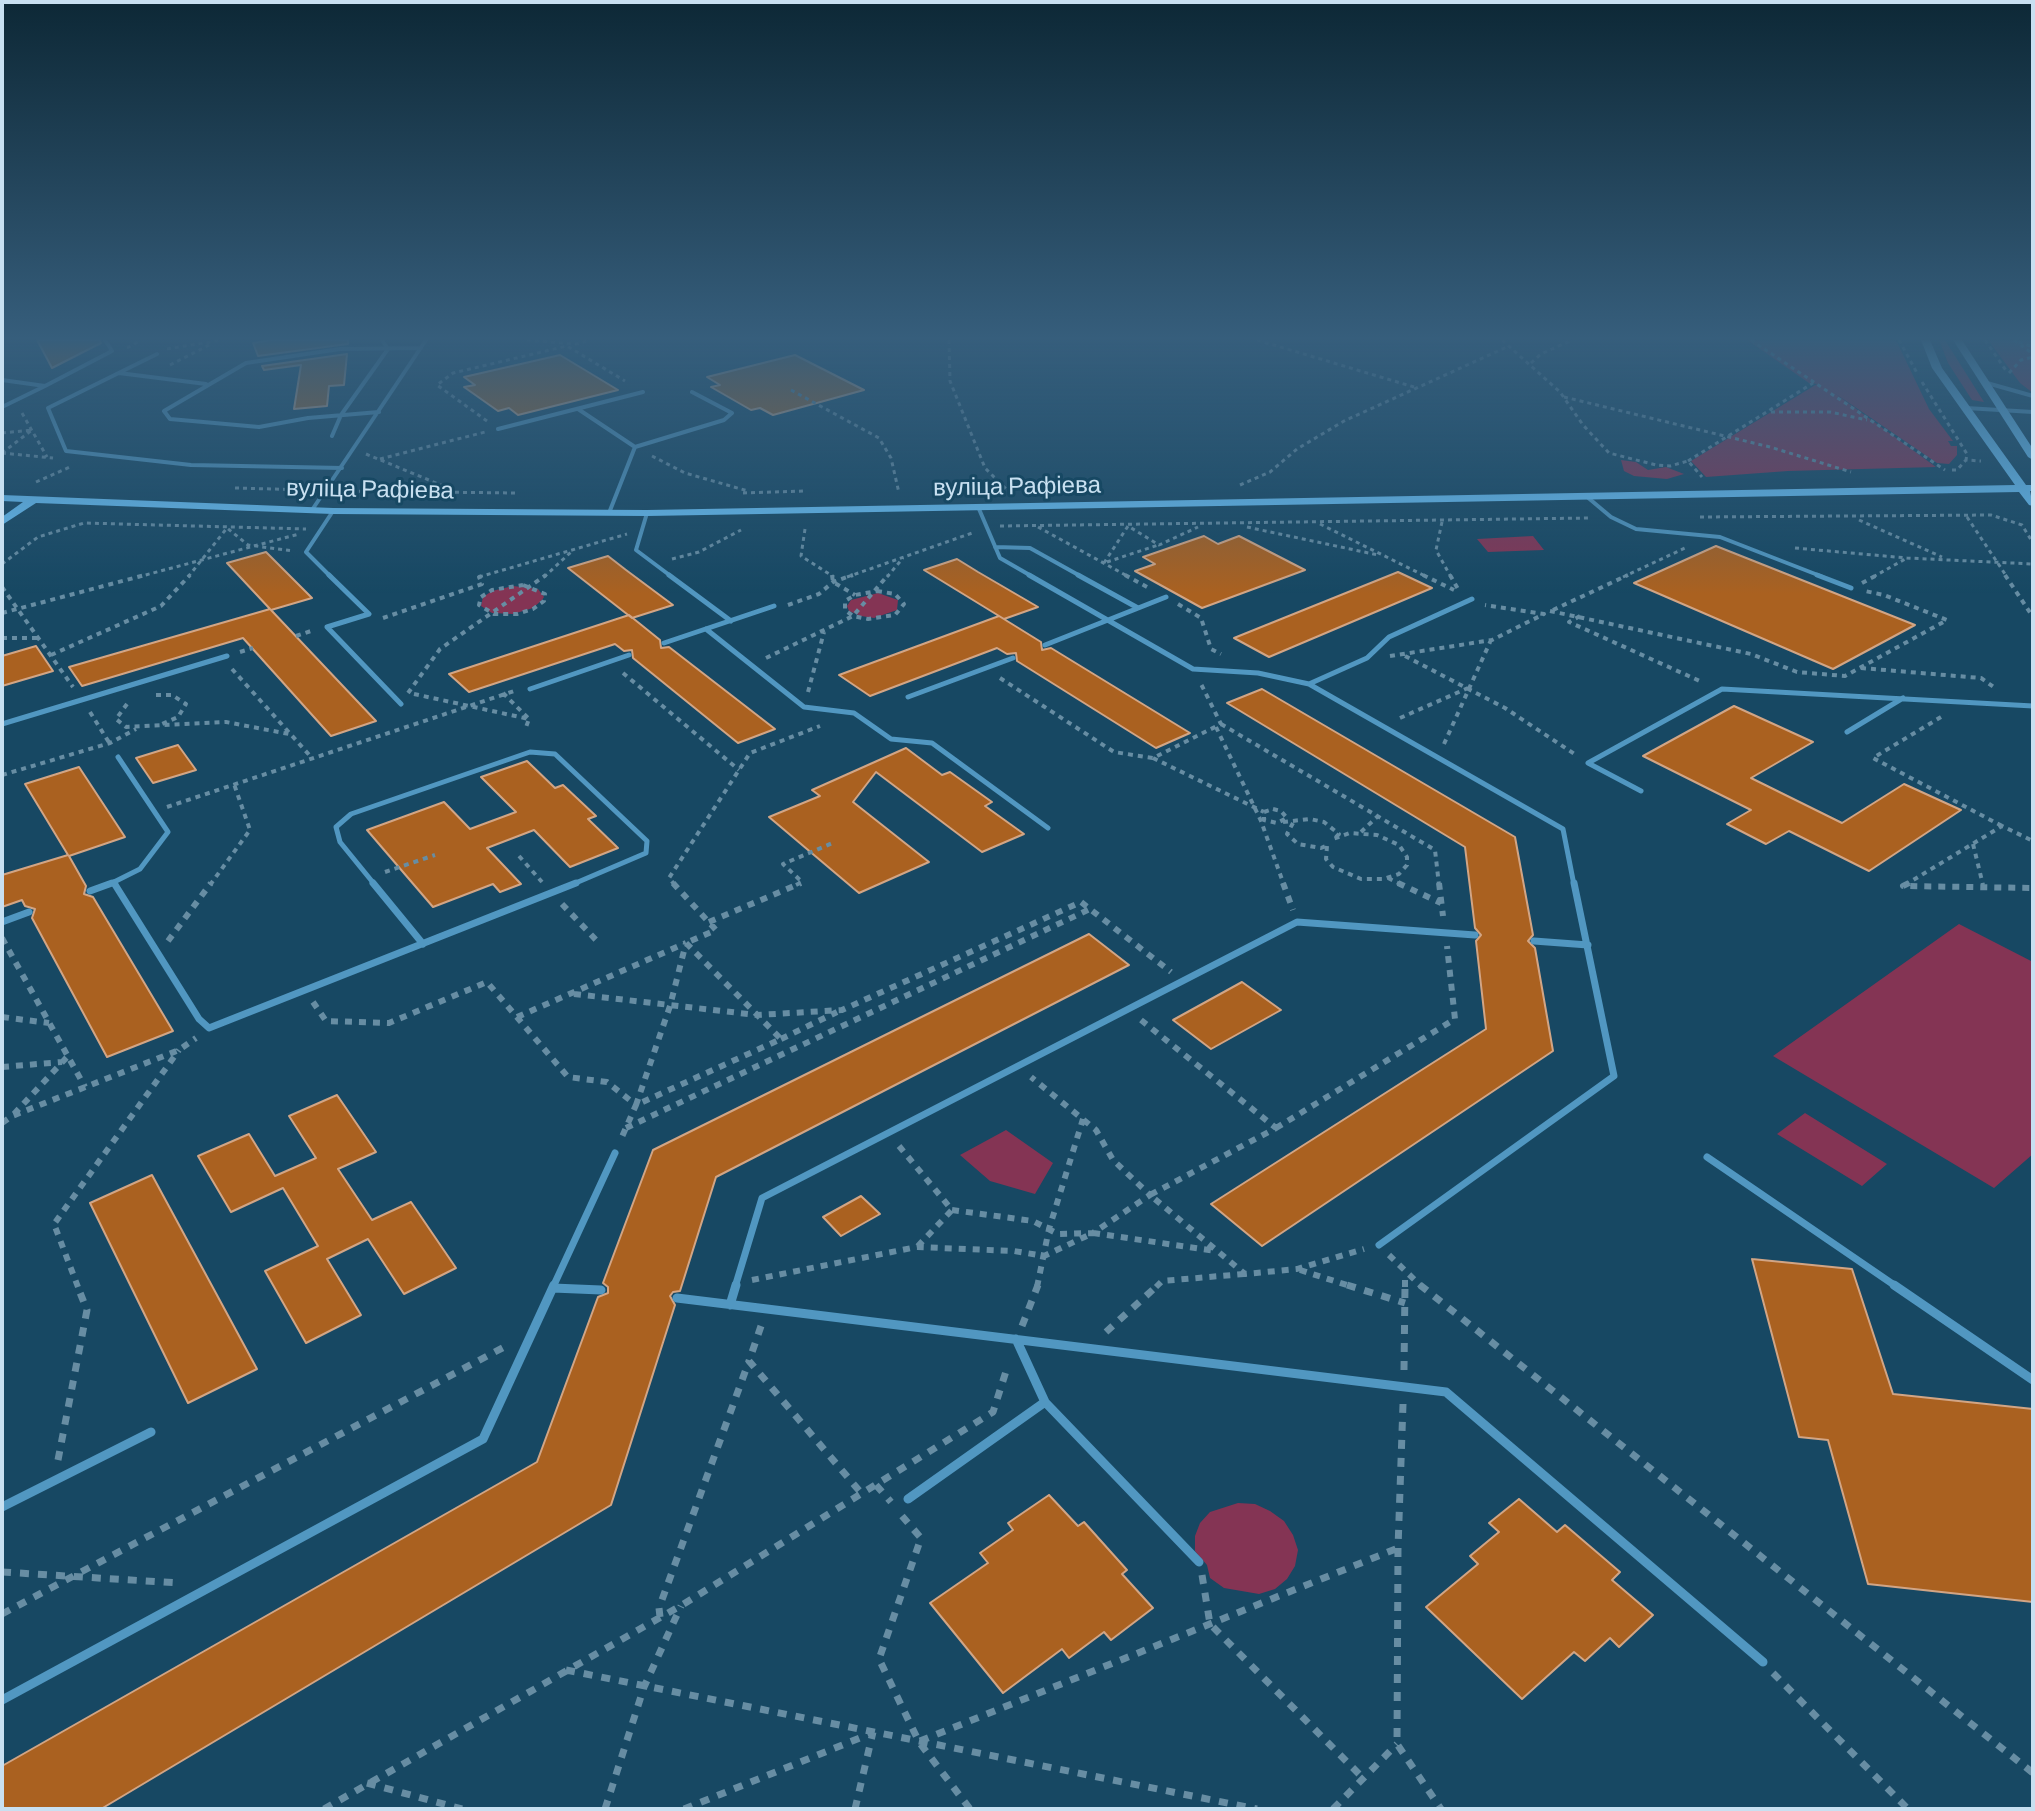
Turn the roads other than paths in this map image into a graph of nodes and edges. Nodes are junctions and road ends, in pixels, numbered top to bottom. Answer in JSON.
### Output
{"nodes":[{"id":1,"x":55,"y":425,"type":"edge"},
{"id":2,"x":231,"y":425,"type":"edge"},
{"id":3,"x":276,"y":425,"type":"edge"},
{"id":4,"x":337,"y":425,"type":"edge"},
{"id":5,"x":370,"y":425,"type":"edge"},
{"id":6,"x":516,"y":425,"type":"edge"},
{"id":7,"x":601,"y":425,"type":"edge"},
{"id":8,"x":709,"y":425,"type":"edge"},
{"id":9,"x":1979,"y":425,"type":"edge"},
{"id":10,"x":2012,"y":425,"type":"edge"},
{"id":11,"x":498,"y":429,"type":"road end"},
{"id":12,"x":332,"y":436,"type":"dead end"},
{"id":13,"x":635,"y":447,"type":"junction"},
{"id":14,"x":2033,"y":457,"type":"edge"},
{"id":15,"x":342,"y":468,"type":"junction"},
{"id":16,"x":2027,"y":488,"type":"edge"},
{"id":17,"x":1586,"y":496,"type":"junction"},
{"id":18,"x":2,"y":498,"type":"edge"},
{"id":19,"x":33,"y":500,"type":"junction"},
{"id":20,"x":2033,"y":503,"type":"edge"},
{"id":21,"x":979,"y":509,"type":"junction"},
{"id":22,"x":312,"y":510,"type":"junction"},
{"id":23,"x":333,"y":511,"type":"junction"},
{"id":24,"x":609,"y":513,"type":"junction"},
{"id":25,"x":647,"y":513,"type":"junction"},
{"id":26,"x":2,"y":522,"type":"edge"},
{"id":27,"x":995,"y":547,"type":"junction"},
{"id":28,"x":1851,"y":588,"type":"road end"},
{"id":29,"x":1166,"y":597,"type":"dead end"},
{"id":30,"x":1472,"y":599,"type":"road end"},
{"id":31,"x":776,"y":608,"type":"road end"},
{"id":32,"x":1138,"y":608,"type":"junction"},
{"id":33,"x":1108,"y":620,"type":"junction"},
{"id":34,"x":731,"y":621,"type":"junction"},
{"id":35,"x":706,"y":629,"type":"junction"},
{"id":36,"x":664,"y":643,"type":"dead end"},
{"id":37,"x":1045,"y":645,"type":"dead end"},
{"id":38,"x":629,"y":655,"type":"dead end"},
{"id":39,"x":225,"y":657,"type":"road end"},
{"id":40,"x":1013,"y":658,"type":"dead end"},
{"id":41,"x":1309,"y":684,"type":"junction"},
{"id":42,"x":530,"y":689,"type":"road end"},
{"id":43,"x":908,"y":697,"type":"dead end"},
{"id":44,"x":1903,"y":698,"type":"junction"},
{"id":45,"x":401,"y":704,"type":"road end"},
{"id":46,"x":2033,"y":706,"type":"edge"},
{"id":47,"x":2,"y":724,"type":"edge"},
{"id":48,"x":1847,"y":732,"type":"dead end"},
{"id":49,"x":118,"y":757,"type":"road end"},
{"id":50,"x":1641,"y":791,"type":"dead end"},
{"id":51,"x":1048,"y":828,"type":"dead end"},
{"id":52,"x":114,"y":882,"type":"junction"},
{"id":53,"x":90,"y":891,"type":"dead end"},
{"id":54,"x":29,"y":912,"type":"dead end"},
{"id":55,"x":2,"y":922,"type":"edge"},
{"id":56,"x":1475,"y":935,"type":"dead end"},
{"id":57,"x":1534,"y":941,"type":"dead end"},
{"id":58,"x":423,"y":944,"type":"junction"},
{"id":59,"x":1588,"y":945,"type":"junction"},
{"id":60,"x":615,"y":1153,"type":"road end"},
{"id":61,"x":1707,"y":1157,"type":"dead end"},
{"id":62,"x":1379,"y":1245,"type":"road end"},
{"id":63,"x":553,"y":1288,"type":"junction"},
{"id":64,"x":601,"y":1290,"type":"dead end"},
{"id":65,"x":677,"y":1298,"type":"dead end"},
{"id":66,"x":730,"y":1305,"type":"junction"},
{"id":67,"x":1016,"y":1339,"type":"junction"},
{"id":68,"x":2033,"y":1380,"type":"edge"},
{"id":69,"x":1045,"y":1402,"type":"junction"},
{"id":70,"x":151,"y":1432,"type":"dead end"},
{"id":71,"x":908,"y":1499,"type":"dead end"},
{"id":72,"x":2,"y":1507,"type":"edge"},
{"id":73,"x":1199,"y":1562,"type":"road end"},
{"id":74,"x":1763,"y":1662,"type":"road end"},
{"id":75,"x":2,"y":1700,"type":"edge"}],
"edges":[{"from":1,"to":15,"type":"lane"},
{"from":2,"to":3,"type":"lane"},
{"from":4,"to":12,"type":"lane"},
{"from":5,"to":15,"type":"lane"},
{"from":6,"to":11,"type":"lane"},
{"from":7,"to":13,"type":"lane"},
{"from":8,"to":13,"type":"lane"},
{"from":9,"to":16,"type":"main road"},
{"from":10,"to":14,"type":"main road"},
{"from":13,"to":24,"type":"lane"},
{"from":15,"to":22,"type":"lane"},
{"from":16,"to":17,"type":"main road","name":"вуліца Рафіева"},
{"from":16,"to":20,"type":"main road"},
{"from":17,"to":21,"type":"main road","name":"вуліца Рафіева"},
{"from":17,"to":28,"type":"lane"},
{"from":18,"to":19,"type":"main road","name":"вуліца Рафіева"},
{"from":19,"to":22,"type":"main road","name":"вуліца Рафіева"},
{"from":19,"to":26,"type":"main road"},
{"from":21,"to":25,"type":"main road","name":"вуліца Рафіева"},
{"from":21,"to":27,"type":"lane"},
{"from":22,"to":23,"type":"main road","name":"вуліца Рафіева"},
{"from":23,"to":24,"type":"main road","name":"вуліца Рафіева"},
{"from":23,"to":45,"type":"lane"},
{"from":24,"to":25,"type":"main road","name":"вуліца Рафіева"},
{"from":25,"to":34,"type":"lane"},
{"from":27,"to":32,"type":"lane"},
{"from":27,"to":33,"type":"lane"},
{"from":29,"to":32,"type":"lane"},
{"from":30,"to":41,"type":"lane"},
{"from":31,"to":34,"type":"lane"},
{"from":32,"to":33,"type":"lane"},
{"from":33,"to":37,"type":"lane"},
{"from":33,"to":41,"type":"lane"},
{"from":34,"to":35,"type":"lane"},
{"from":35,"to":36,"type":"lane"},
{"from":35,"to":51,"type":"lane"},
{"from":38,"to":42,"type":"lane"},
{"from":39,"to":47,"type":"lane"},
{"from":40,"to":43,"type":"lane"},
{"from":41,"to":59,"type":"lane"},
{"from":44,"to":46,"type":"lane"},
{"from":44,"to":48,"type":"lane"},
{"from":44,"to":50,"type":"lane"},
{"from":49,"to":52,"type":"lane"},
{"from":52,"to":53,"type":"lane"},
{"from":52,"to":58,"type":"lane"},
{"from":54,"to":55,"type":"lane"},
{"from":56,"to":66,"type":"lane"},
{"from":57,"to":59,"type":"lane"},
{"from":58,"to":58,"type":"lane"},
{"from":59,"to":62,"type":"lane"},
{"from":60,"to":63,"type":"lane"},
{"from":61,"to":68,"type":"lane"},
{"from":63,"to":64,"type":"lane"},
{"from":63,"to":75,"type":"lane"},
{"from":65,"to":66,"type":"lane"},
{"from":66,"to":67,"type":"lane"},
{"from":67,"to":69,"type":"lane"},
{"from":67,"to":74,"type":"lane"},
{"from":69,"to":71,"type":"lane"},
{"from":69,"to":73,"type":"lane"},
{"from":70,"to":72,"type":"lane"}]}
